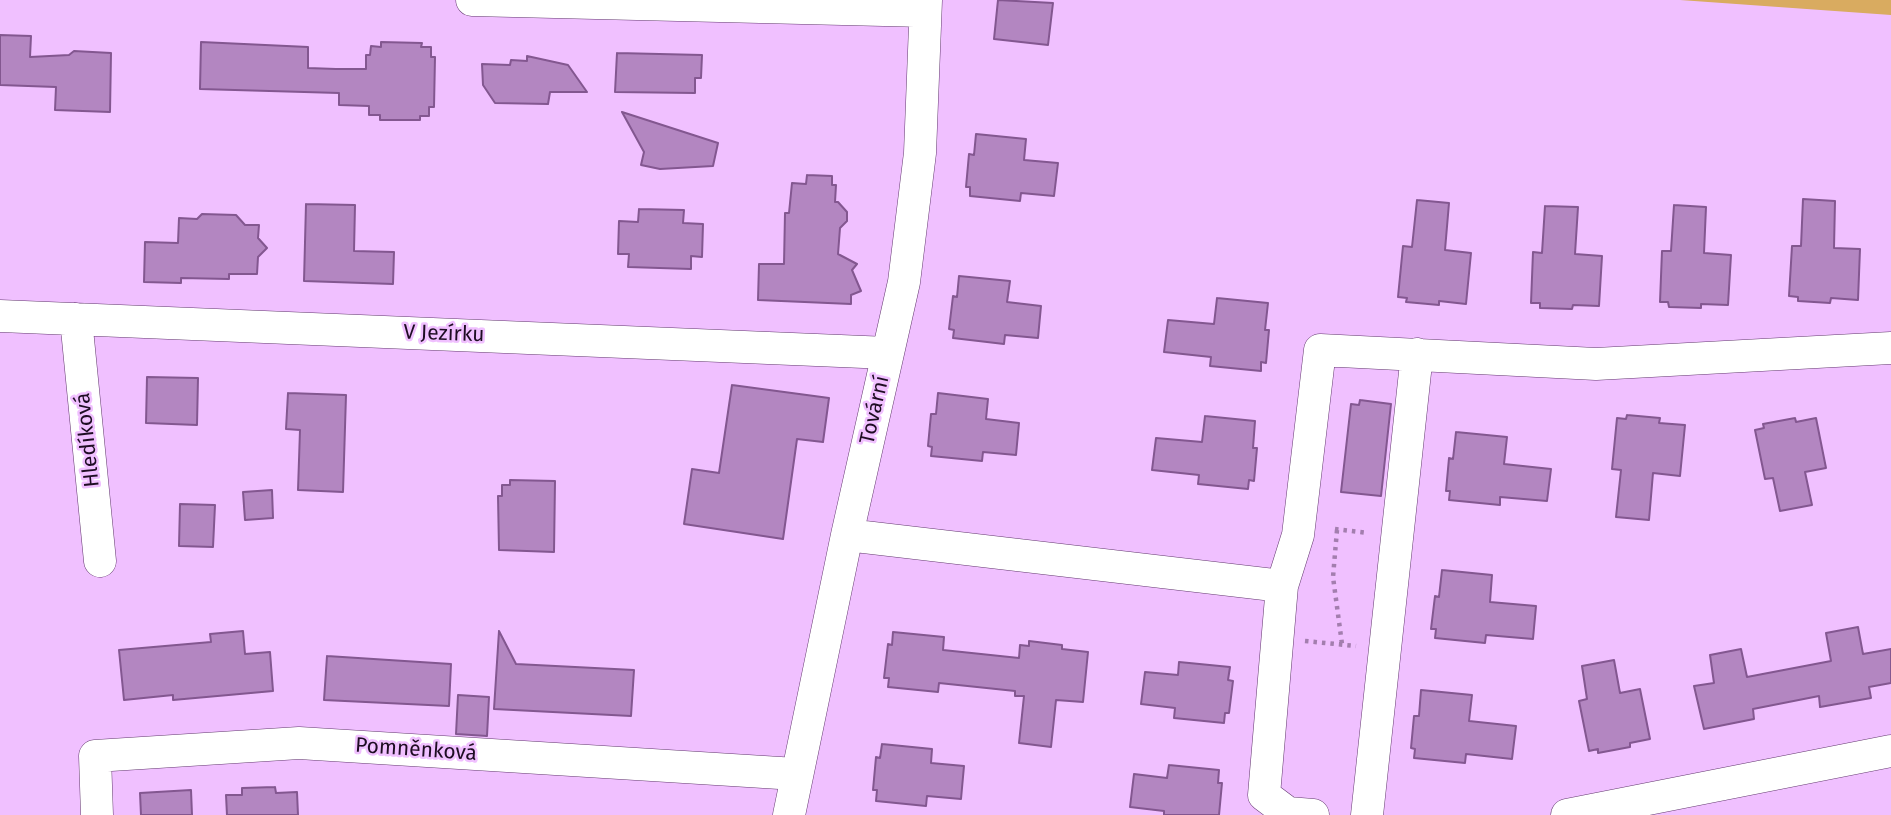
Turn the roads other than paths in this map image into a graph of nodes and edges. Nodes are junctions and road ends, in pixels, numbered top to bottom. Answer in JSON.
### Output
{"nodes":[{"id":1,"x":472,"y":0,"type":"edge"},
{"id":2,"x":636,"y":2,"type":"edge"},
{"id":3,"x":925,"y":6,"type":"edge"},
{"id":4,"x":0,"y":316,"type":"edge"},
{"id":5,"x":76,"y":319,"type":"junction"},
{"id":6,"x":1891,"y":348,"type":"edge"},
{"id":7,"x":888,"y":353,"type":"junction"},
{"id":8,"x":1417,"y":354,"type":"junction"},
{"id":9,"x":847,"y":535,"type":"junction"},
{"id":10,"x":100,"y":561,"type":"dead end"},
{"id":11,"x":1282,"y":586,"type":"junction"},
{"id":12,"x":1891,"y":751,"type":"edge"},
{"id":13,"x":796,"y":774,"type":"junction"},
{"id":14,"x":97,"y":815,"type":"edge"},
{"id":15,"x":789,"y":815,"type":"edge"},
{"id":16,"x":1313,"y":815,"type":"edge"},
{"id":17,"x":1367,"y":815,"type":"edge"},
{"id":18,"x":1567,"y":815,"type":"edge"}],
"edges":[{"from":1,"to":2,"type":"street"},
{"from":2,"to":3,"type":"street"},
{"from":3,"to":7,"type":"street","name":"Tovární"},
{"from":4,"to":5,"type":"street","name":"V Jezírku"},
{"from":5,"to":7,"type":"street","name":"V Jezírku"},
{"from":5,"to":10,"type":"street","name":"Hledíková"},
{"from":6,"to":8,"type":"street"},
{"from":7,"to":9,"type":"street","name":"Tovární"},
{"from":8,"to":11,"type":"street"},
{"from":8,"to":17,"type":"street"},
{"from":9,"to":11,"type":"street"},
{"from":9,"to":13,"type":"street","name":"Tovární"},
{"from":11,"to":16,"type":"street"},
{"from":12,"to":18,"type":"street"},
{"from":13,"to":14,"type":"street","name":"Pomněnková"},
{"from":13,"to":15,"type":"street","name":"Tovární"}]}
